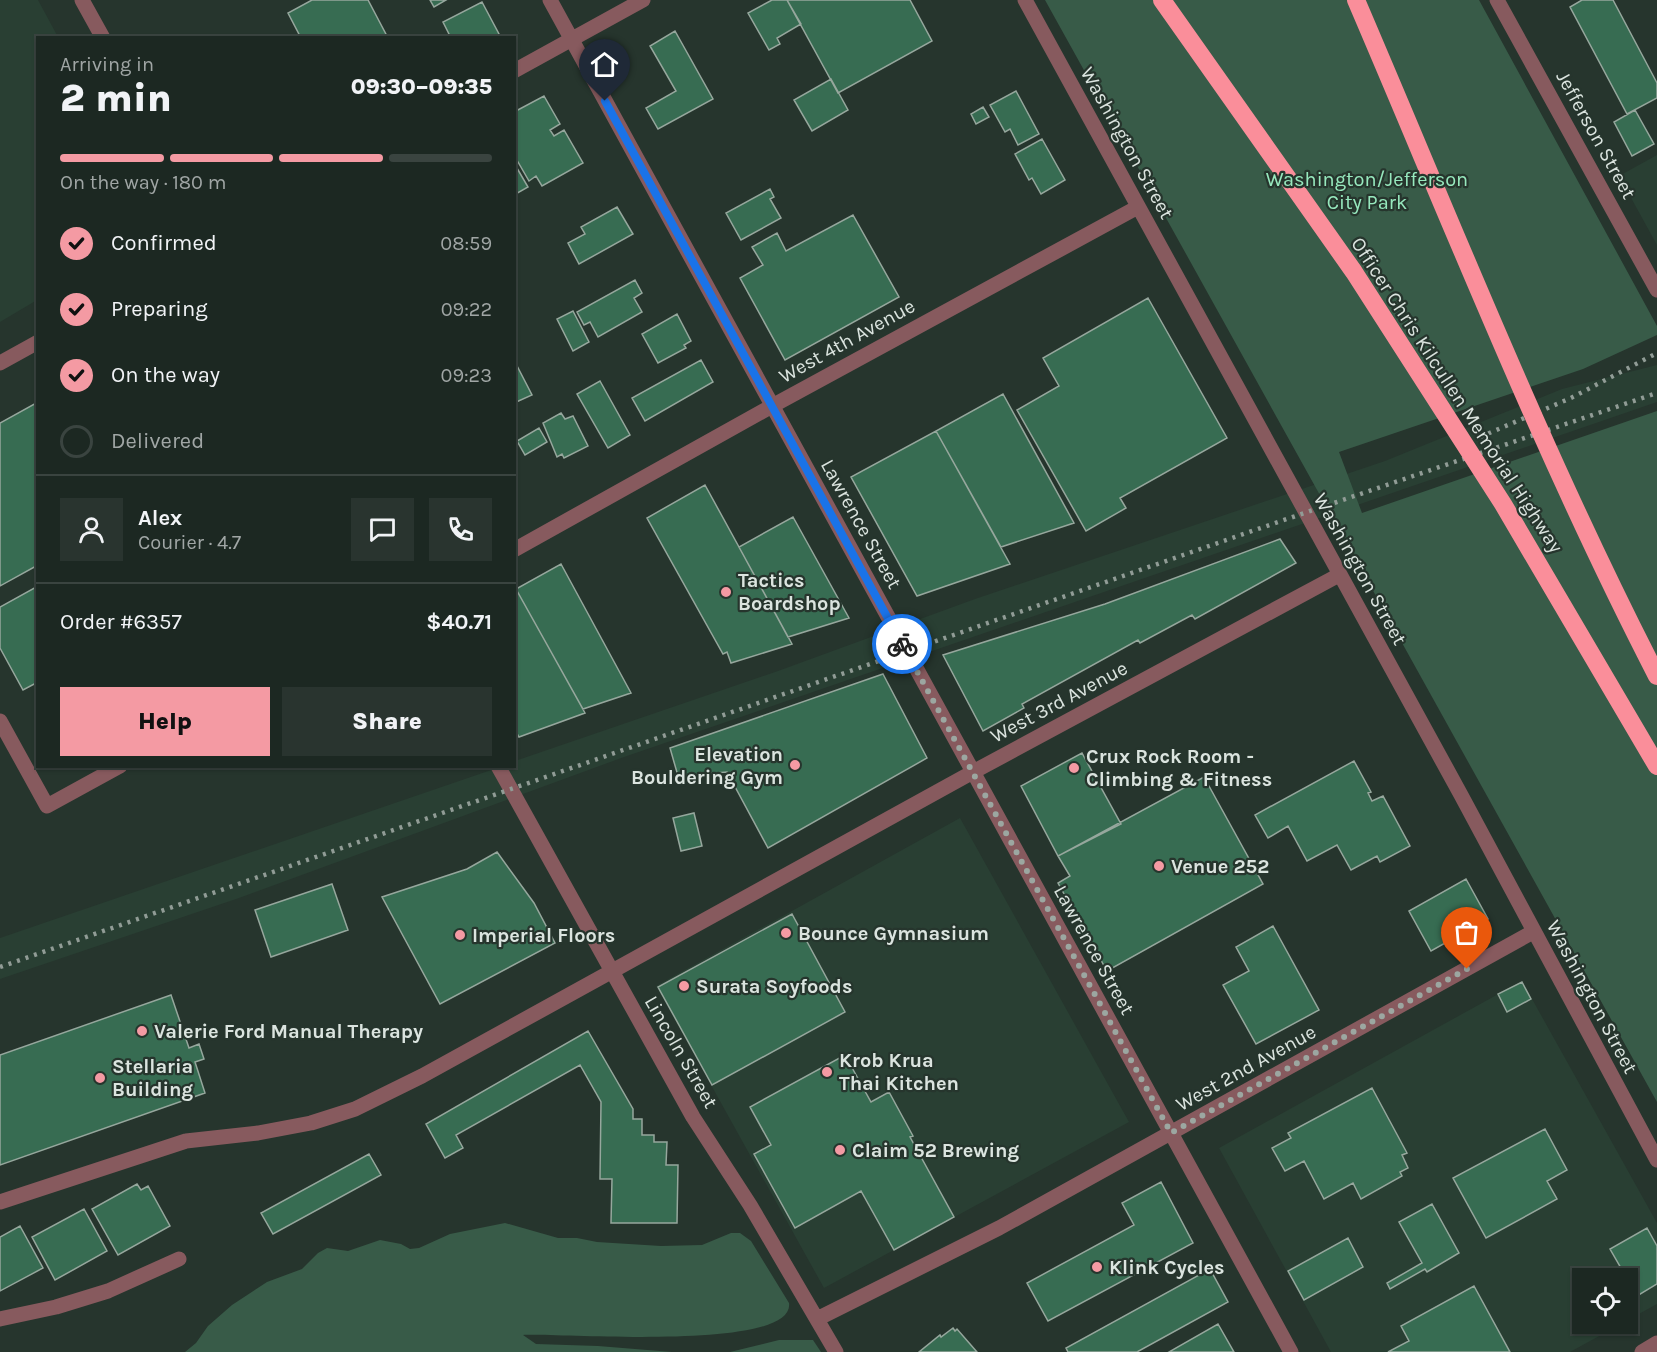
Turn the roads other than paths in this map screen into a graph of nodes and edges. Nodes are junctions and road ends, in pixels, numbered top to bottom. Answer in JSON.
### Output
{"nodes":[{"id":1,"x":82,"y":0,"type":"edge"},
{"id":2,"x":550,"y":0,"type":"edge"},
{"id":3,"x":643,"y":0,"type":"edge"},
{"id":4,"x":1025,"y":0,"type":"edge"},
{"id":5,"x":1162,"y":0,"type":"edge"},
{"id":6,"x":1356,"y":0,"type":"edge"},
{"id":7,"x":1503,"y":2,"type":"edge"},
{"id":8,"x":102,"y":36,"type":"edge"},
{"id":9,"x":571,"y":40,"type":"junction"},
{"id":10,"x":516,"y":70,"type":"edge"},
{"id":11,"x":1137,"y":207,"type":"junction"},
{"id":12,"x":1657,"y":290,"type":"edge"},
{"id":13,"x":36,"y":343,"type":"edge"},
{"id":14,"x":0,"y":363,"type":"edge"},
{"id":15,"x":772,"y":406,"type":"junction"},
{"id":16,"x":516,"y":549,"type":"edge"},
{"id":17,"x":1339,"y":575,"type":"junction"},
{"id":18,"x":1657,"y":676,"type":"edge"},
{"id":19,"x":0,"y":721,"type":"edge"},
{"id":20,"x":1657,"y":766,"type":"edge"},
{"id":21,"x":116,"y":768,"type":"edge"},
{"id":22,"x":499,"y":768,"type":"edge"},
{"id":23,"x":973,"y":772,"type":"junction"},
{"id":24,"x":1533,"y":932,"type":"junction"},
{"id":25,"x":611,"y":971,"type":"junction"},
{"id":26,"x":1171,"y":1133,"type":"junction"},
{"id":27,"x":1657,"y":1160,"type":"edge"},
{"id":28,"x":0,"y":1202,"type":"edge"},
{"id":29,"x":178,"y":1259,"type":"dead end"},
{"id":30,"x":817,"y":1319,"type":"junction"},
{"id":31,"x":0,"y":1320,"type":"edge"},
{"id":32,"x":1657,"y":1343,"type":"edge"},
{"id":33,"x":836,"y":1352,"type":"edge"},
{"id":34,"x":1291,"y":1352,"type":"edge"},
{"id":35,"x":1642,"y":1352,"type":"edge"}],
"edges":[{"from":1,"to":8,"type":"street"},
{"from":2,"to":9,"type":"street","name":"Lawrence Street"},
{"from":3,"to":9,"type":"street"},
{"from":4,"to":11,"type":"street","name":"Washington Street"},
{"from":5,"to":20,"type":"highway","name":"Officer Chris Kilcullen Memorial Highway","bridge":true},
{"from":6,"to":18,"type":"highway","name":"Officer Chris Kilcullen Memorial Highway","bridge":true},
{"from":7,"to":12,"type":"street","name":"Jefferson Street"},
{"from":9,"to":10,"type":"street"},
{"from":9,"to":15,"type":"street","name":"Lawrence Street"},
{"from":11,"to":15,"type":"street","name":"West 4th Avenue"},
{"from":11,"to":17,"type":"street","name":"Washington Street"},
{"from":13,"to":14,"type":"street"},
{"from":15,"to":16,"type":"street","name":"West 4th Avenue"},
{"from":15,"to":23,"type":"street","name":"Lawrence Street"},
{"from":17,"to":23,"type":"street","name":"West 3rd Avenue"},
{"from":17,"to":24,"type":"street","name":"Washington Street"},
{"from":19,"to":21,"type":"street"},
{"from":22,"to":25,"type":"street","name":"Lincoln Street"},
{"from":23,"to":25,"type":"street","name":"West 3rd Avenue"},
{"from":23,"to":26,"type":"street","name":"Lawrence Street"},
{"from":24,"to":26,"type":"street","name":"West 2nd Avenue"},
{"from":24,"to":27,"type":"street","name":"Washington Street"},
{"from":25,"to":28,"type":"street","name":"West 3rd Avenue"},
{"from":25,"to":30,"type":"street","name":"Lincoln Street"},
{"from":26,"to":30,"type":"street","name":"West 2nd Avenue"},
{"from":26,"to":34,"type":"street","name":"Lawrence Street"},
{"from":29,"to":31,"type":"street"},
{"from":30,"to":33,"type":"street","name":"Lincoln Street"},
{"from":32,"to":35,"type":"street"}]}
